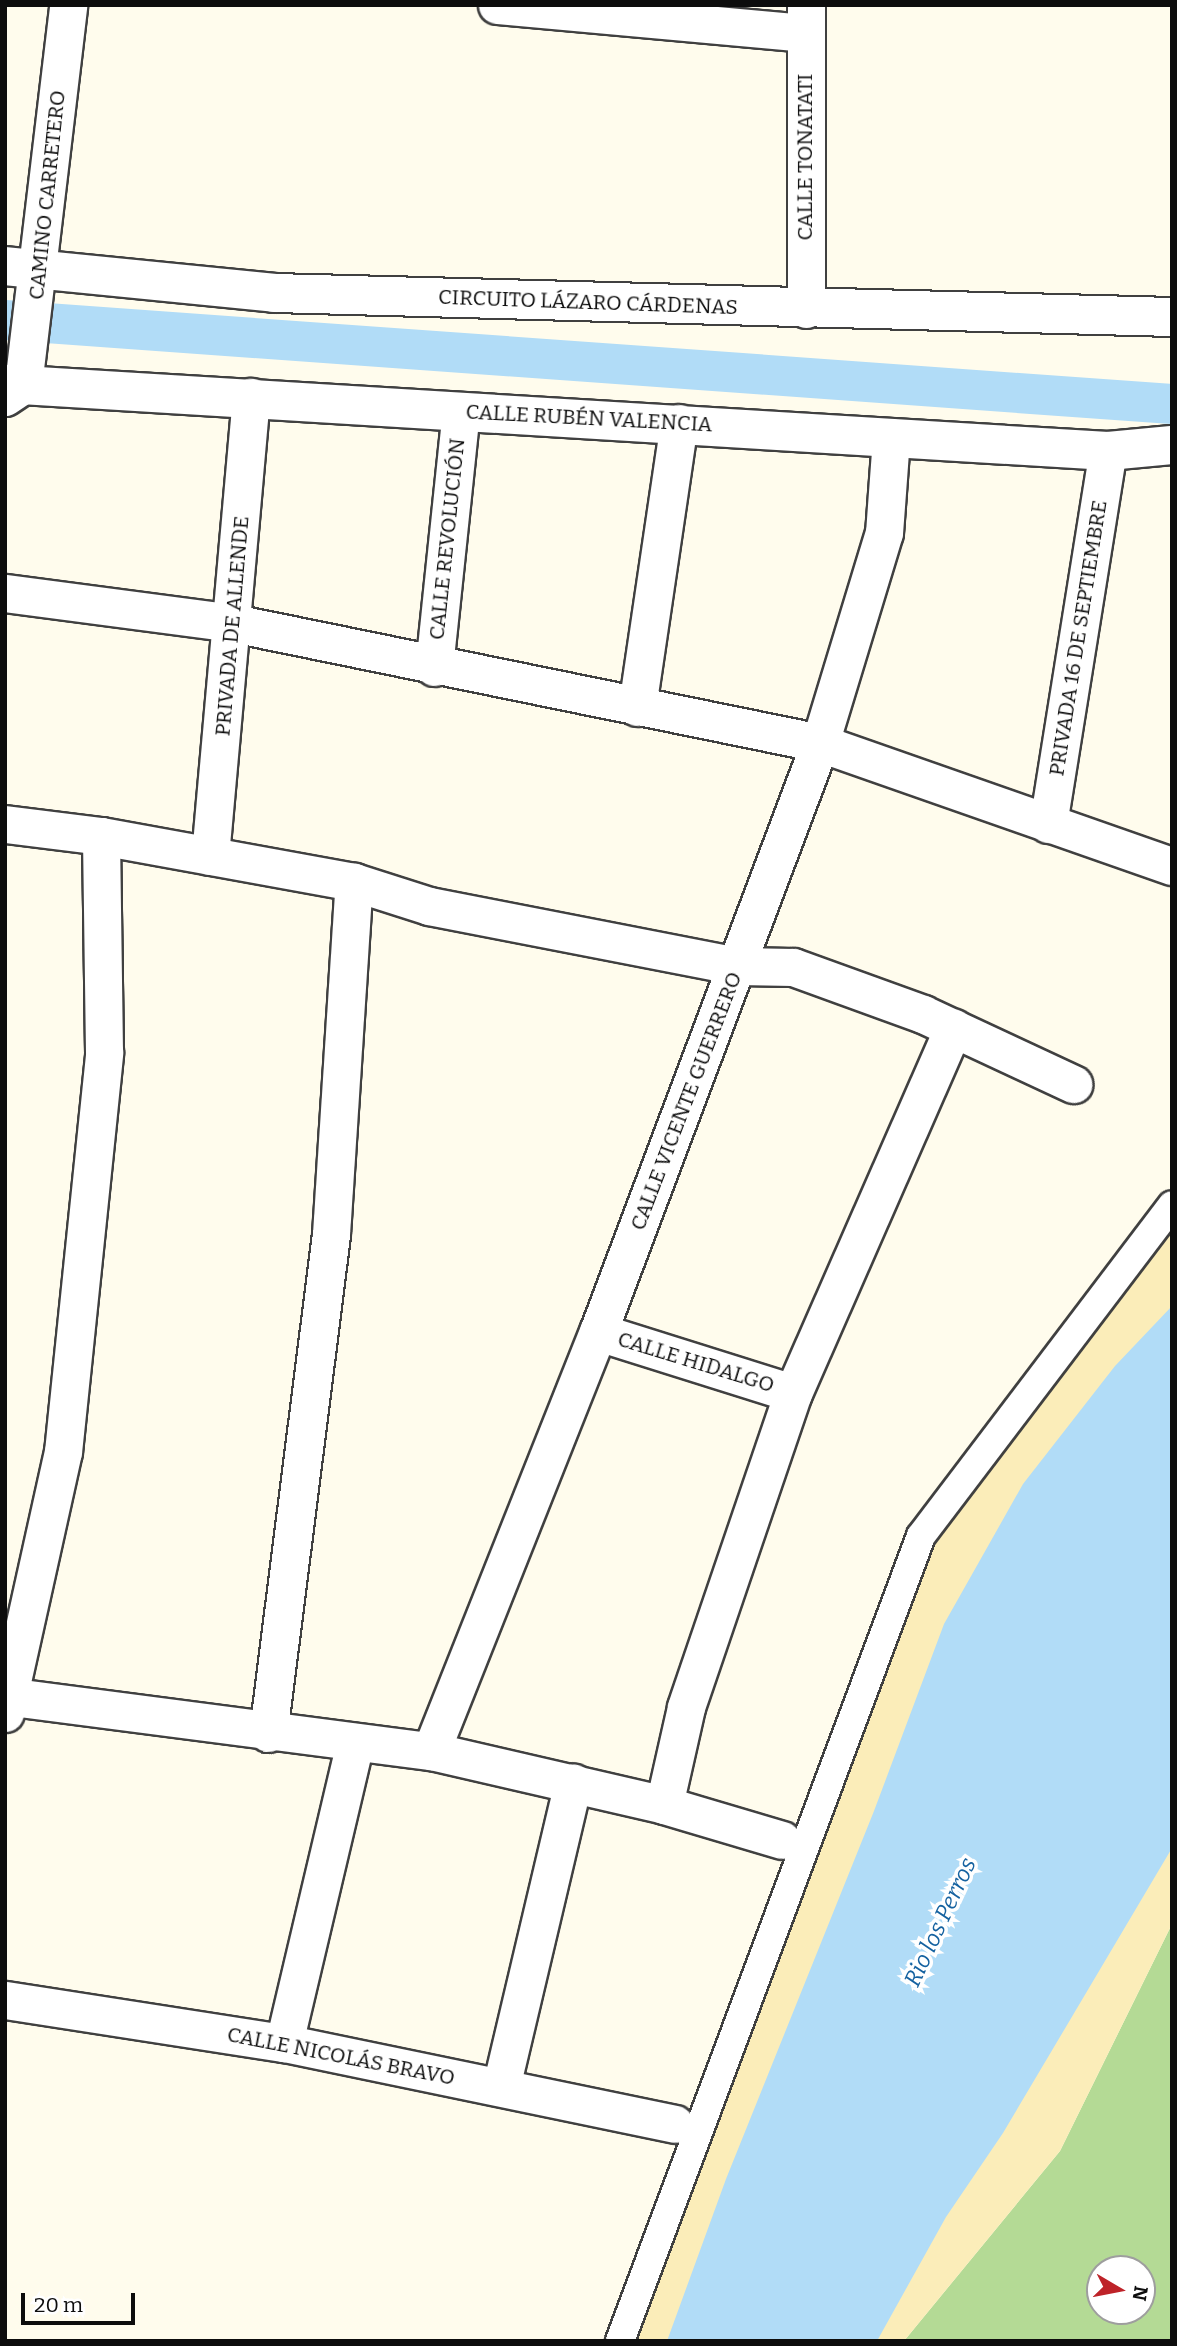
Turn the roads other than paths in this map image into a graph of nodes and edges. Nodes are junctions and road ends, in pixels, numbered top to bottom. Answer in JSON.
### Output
{"nodes":[{"id":1,"x":68,"y":5,"type":"edge"},
{"id":2,"x":496,"y":5,"type":"edge"},
{"id":3,"x":806,"y":19,"type":"edge"},
{"id":4,"x":28,"y":274,"type":"edge"},
{"id":5,"x":806,"y":309,"type":"junction"},
{"id":6,"x":1172,"y":317,"type":"edge"},
{"id":7,"x":15,"y":383,"type":"edge"},
{"id":8,"x":251,"y":397,"type":"junction"},
{"id":9,"x":461,"y":411,"type":"junction"},
{"id":10,"x":678,"y":423,"type":"junction"},
{"id":11,"x":891,"y":437,"type":"junction"},
{"id":12,"x":1172,"y":446,"type":"edge"},
{"id":13,"x":1108,"y":451,"type":"junction"},
{"id":14,"x":5,"y":593,"type":"edge"},
{"id":15,"x":233,"y":623,"type":"junction"},
{"id":16,"x":434,"y":667,"type":"junction"},
{"id":17,"x":637,"y":707,"type":"junction"},
{"id":18,"x":820,"y":743,"type":"junction"},
{"id":19,"x":5,"y":824,"type":"edge"},
{"id":20,"x":1048,"y":824,"type":"junction"},
{"id":21,"x":101,"y":836,"type":"junction"},
{"id":22,"x":210,"y":856,"type":"junction"},
{"id":23,"x":1172,"y":866,"type":"edge"},
{"id":24,"x":354,"y":882,"type":"junction"},
{"id":25,"x":738,"y":966,"type":"junction"},
{"id":26,"x":953,"y":1028,"type":"junction"},
{"id":27,"x":1073,"y":1084,"type":"dead end"},
{"id":28,"x":1172,"y":1205,"type":"edge"},
{"id":29,"x":598,"y":1332,"type":"junction"},
{"id":30,"x":793,"y":1393,"type":"junction"},
{"id":31,"x":7,"y":1701,"type":"edge"},
{"id":32,"x":268,"y":1733,"type":"junction"},
{"id":33,"x":355,"y":1742,"type":"junction"},
{"id":34,"x":431,"y":1751,"type":"junction"},
{"id":35,"x":573,"y":1782,"type":"junction"},
{"id":36,"x":664,"y":1804,"type":"junction"},
{"id":37,"x":782,"y":1840,"type":"dead end"},
{"id":38,"x":5,"y":2000,"type":"edge"},
{"id":39,"x":284,"y":2043,"type":"junction"},
{"id":40,"x":501,"y":2087,"type":"junction"},
{"id":41,"x":675,"y":2124,"type":"dead end"},
{"id":42,"x":620,"y":2341,"type":"edge"}],
"edges":[{"from":1,"to":4,"type":"street","name":"CAMINO CARRETERO"},
{"from":2,"to":3,"type":"street"},
{"from":3,"to":5,"type":"street","name":"CALLE TONATATI"},
{"from":4,"to":5,"type":"street","name":"CIRCUITO LÁZARO CÁRDENAS"},
{"from":4,"to":7,"type":"street","name":"CAMINO CARRETERO"},
{"from":5,"to":6,"type":"street","name":"CIRCUITO LÁZARO CÁRDENAS"},
{"from":7,"to":8,"type":"street","name":"CALLE RUBÉN VALENCIA"},
{"from":8,"to":9,"type":"street","name":"CALLE RUBÉN VALENCIA"},
{"from":8,"to":15,"type":"street","name":"PRIVADA DE ALLENDE"},
{"from":9,"to":10,"type":"street","name":"CALLE RUBÉN VALENCIA"},
{"from":9,"to":16,"type":"street","name":"CALLE REVOLUCIÓN"},
{"from":10,"to":11,"type":"street","name":"CALLE RUBÉN VALENCIA"},
{"from":10,"to":17,"type":"street"},
{"from":11,"to":13,"type":"street","name":"CALLE RUBÉN VALENCIA"},
{"from":11,"to":18,"type":"street","name":"CALLE VICENTE GUERRERO"},
{"from":12,"to":13,"type":"street","name":"CALLE RUBÉN VALENCIA"},
{"from":13,"to":20,"type":"street","name":"PRIVADA 16 DE SEPTIEMBRE"},
{"from":14,"to":15,"type":"street"},
{"from":15,"to":16,"type":"street"},
{"from":15,"to":22,"type":"street","name":"PRIVADA DE ALLENDE"},
{"from":16,"to":17,"type":"street"},
{"from":17,"to":18,"type":"street"},
{"from":18,"to":20,"type":"street"},
{"from":18,"to":25,"type":"street","name":"CALLE VICENTE GUERRERO"},
{"from":19,"to":21,"type":"street"},
{"from":20,"to":23,"type":"street"},
{"from":21,"to":22,"type":"street"},
{"from":21,"to":31,"type":"street"},
{"from":22,"to":24,"type":"street"},
{"from":24,"to":25,"type":"street"},
{"from":24,"to":32,"type":"street"},
{"from":25,"to":26,"type":"street"},
{"from":25,"to":29,"type":"street","name":"CALLE VICENTE GUERRERO"},
{"from":26,"to":27,"type":"street"},
{"from":26,"to":30,"type":"street"},
{"from":28,"to":42,"type":"street"},
{"from":29,"to":30,"type":"street","name":"CALLE HIDALGO"},
{"from":29,"to":34,"type":"street","name":"CALLE VICENTE GUERRERO"},
{"from":30,"to":36,"type":"street"},
{"from":31,"to":32,"type":"street"},
{"from":32,"to":33,"type":"street"},
{"from":33,"to":34,"type":"street"},
{"from":33,"to":39,"type":"street"},
{"from":34,"to":35,"type":"street"},
{"from":35,"to":36,"type":"street"},
{"from":35,"to":40,"type":"street"},
{"from":36,"to":37,"type":"street"},
{"from":38,"to":39,"type":"street","name":"CALLE NICOLÁS BRAVO"},
{"from":39,"to":40,"type":"street","name":"CALLE NICOLÁS BRAVO"},
{"from":40,"to":41,"type":"street","name":"CALLE NICOLÁS BRAVO"}]}
